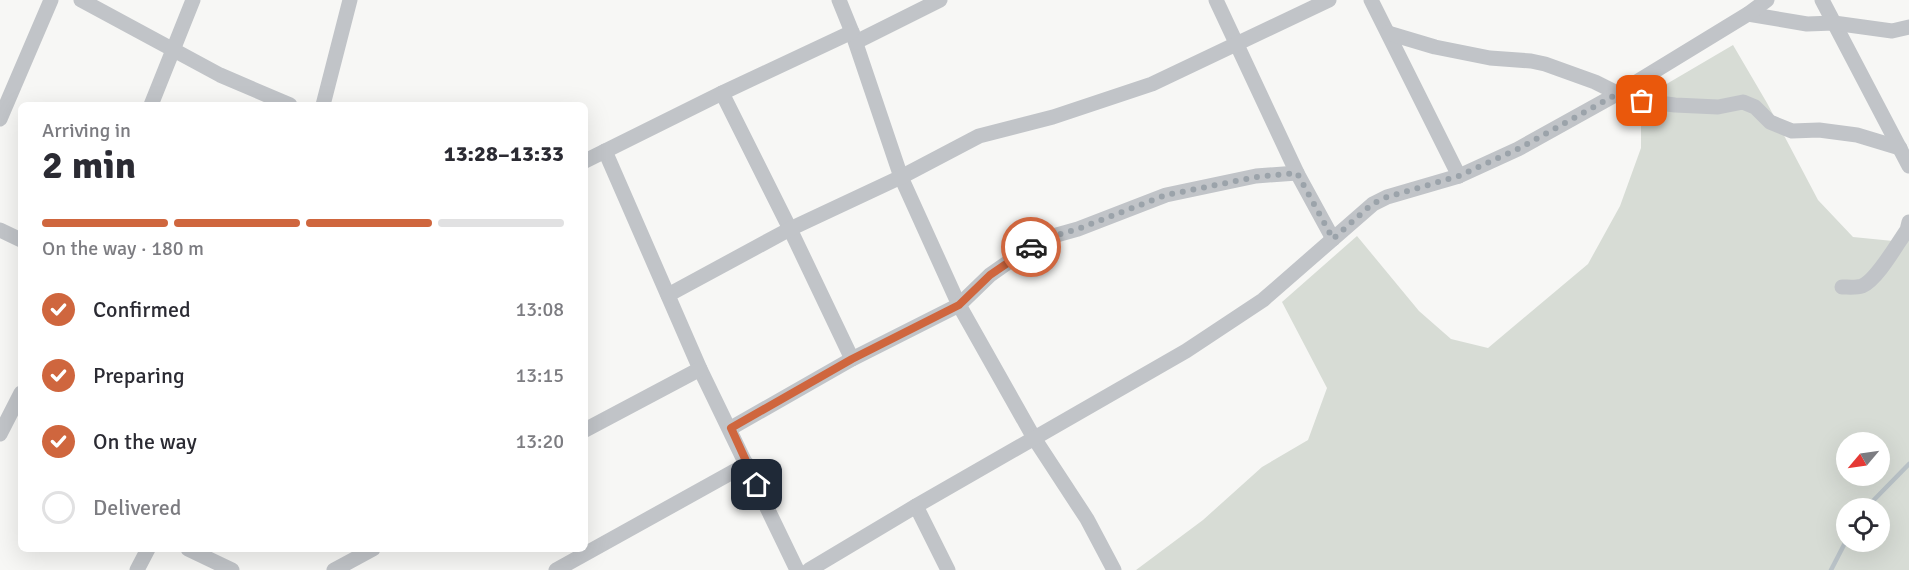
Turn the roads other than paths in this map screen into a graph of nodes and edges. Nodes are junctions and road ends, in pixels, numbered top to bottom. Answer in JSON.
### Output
{"nodes":[{"id":1,"x":51,"y":0,"type":"edge"},
{"id":2,"x":81,"y":0,"type":"edge"},
{"id":3,"x":193,"y":0,"type":"edge"},
{"id":4,"x":350,"y":0,"type":"edge"},
{"id":5,"x":839,"y":0,"type":"edge"},
{"id":6,"x":940,"y":0,"type":"edge"},
{"id":7,"x":1216,"y":0,"type":"edge"},
{"id":8,"x":1329,"y":0,"type":"edge"},
{"id":9,"x":1371,"y":0,"type":"edge"},
{"id":10,"x":1767,"y":0,"type":"edge"},
{"id":11,"x":1822,"y":0,"type":"edge"},
{"id":12,"x":1748,"y":14,"type":"junction"},
{"id":13,"x":1834,"y":23,"type":"junction"},
{"id":14,"x":1909,"y":27,"type":"edge"},
{"id":15,"x":1388,"y":33,"type":"junction"},
{"id":16,"x":854,"y":37,"type":"junction"},
{"id":17,"x":1237,"y":44,"type":"junction"},
{"id":18,"x":173,"y":50,"type":"junction"},
{"id":19,"x":722,"y":93,"type":"junction"},
{"id":20,"x":1617,"y":94,"type":"junction"},
{"id":21,"x":152,"y":102,"type":"edge"},
{"id":22,"x":283,"y":102,"type":"edge"},
{"id":23,"x":324,"y":102,"type":"edge"},
{"id":24,"x":0,"y":119,"type":"edge"},
{"id":25,"x":1900,"y":148,"type":"junction"},
{"id":26,"x":605,"y":152,"type":"junction"},
{"id":27,"x":588,"y":160,"type":"edge"},
{"id":28,"x":1909,"y":166,"type":"edge"},
{"id":29,"x":1297,"y":173,"type":"junction"},
{"id":30,"x":1459,"y":176,"type":"junction"},
{"id":31,"x":901,"y":177,"type":"junction"},
{"id":32,"x":1909,"y":222,"type":"edge"},
{"id":33,"x":790,"y":229,"type":"junction"},
{"id":34,"x":0,"y":230,"type":"edge"},
{"id":35,"x":18,"y":239,"type":"edge"},
{"id":36,"x":1333,"y":239,"type":"junction"},
{"id":37,"x":1842,"y":287,"type":"dead end"},
{"id":38,"x":668,"y":295,"type":"junction"},
{"id":39,"x":959,"y":305,"type":"junction"},
{"id":40,"x":852,"y":359,"type":"junction"},
{"id":41,"x":700,"y":369,"type":"junction"},
{"id":42,"x":18,"y":399,"type":"edge"},
{"id":43,"x":588,"y":428,"type":"edge"},
{"id":44,"x":731,"y":428,"type":"junction"},
{"id":45,"x":0,"y":434,"type":"edge"},
{"id":46,"x":1034,"y":438,"type":"junction"},
{"id":47,"x":747,"y":464,"type":"junction"},
{"id":48,"x":916,"y":506,"type":"junction"},
{"id":49,"x":146,"y":552,"type":"edge"},
{"id":50,"x":194,"y":552,"type":"edge"},
{"id":51,"x":367,"y":552,"type":"edge"},
{"id":52,"x":137,"y":570,"type":"edge"},
{"id":53,"x":232,"y":570,"type":"edge"},
{"id":54,"x":334,"y":570,"type":"edge"},
{"id":55,"x":556,"y":570,"type":"edge"},
{"id":56,"x":797,"y":570,"type":"edge"},
{"id":57,"x":809,"y":570,"type":"edge"},
{"id":58,"x":948,"y":570,"type":"edge"},
{"id":59,"x":1114,"y":570,"type":"edge"}],
"edges":[{"from":1,"to":24,"type":"street"},
{"from":2,"to":18,"type":"street"},
{"from":3,"to":18,"type":"street"},
{"from":4,"to":23,"type":"street"},
{"from":5,"to":16,"type":"street"},
{"from":6,"to":16,"type":"street"},
{"from":7,"to":17,"type":"street"},
{"from":8,"to":17,"type":"street"},
{"from":9,"to":15,"type":"street"},
{"from":10,"to":12,"type":"street"},
{"from":11,"to":13,"type":"street"},
{"from":12,"to":13,"type":"street"},
{"from":12,"to":20,"type":"street"},
{"from":13,"to":14,"type":"street"},
{"from":13,"to":25,"type":"street"},
{"from":15,"to":20,"type":"street"},
{"from":15,"to":30,"type":"street"},
{"from":16,"to":19,"type":"street"},
{"from":16,"to":31,"type":"street"},
{"from":17,"to":29,"type":"street"},
{"from":17,"to":31,"type":"street"},
{"from":18,"to":21,"type":"street"},
{"from":18,"to":22,"type":"street"},
{"from":19,"to":26,"type":"street"},
{"from":19,"to":33,"type":"street"},
{"from":20,"to":25,"type":"street"},
{"from":20,"to":30,"type":"street"},
{"from":25,"to":28,"type":"street"},
{"from":26,"to":27,"type":"street"},
{"from":26,"to":38,"type":"street"},
{"from":29,"to":36,"type":"street"},
{"from":29,"to":39,"type":"street"},
{"from":30,"to":36,"type":"street"},
{"from":31,"to":33,"type":"street"},
{"from":31,"to":39,"type":"street"},
{"from":32,"to":37,"type":"street"},
{"from":33,"to":38,"type":"street"},
{"from":33,"to":40,"type":"street"},
{"from":34,"to":35,"type":"street"},
{"from":36,"to":46,"type":"street"},
{"from":38,"to":41,"type":"street"},
{"from":39,"to":40,"type":"street"},
{"from":39,"to":46,"type":"street"},
{"from":40,"to":44,"type":"street"},
{"from":41,"to":43,"type":"street"},
{"from":41,"to":44,"type":"street"},
{"from":42,"to":45,"type":"street"},
{"from":44,"to":47,"type":"street"},
{"from":46,"to":48,"type":"street"},
{"from":46,"to":59,"type":"street"},
{"from":47,"to":55,"type":"street"},
{"from":47,"to":56,"type":"street"},
{"from":48,"to":57,"type":"street"},
{"from":48,"to":58,"type":"street"},
{"from":49,"to":52,"type":"street"},
{"from":50,"to":53,"type":"street"},
{"from":51,"to":54,"type":"street"}]}
